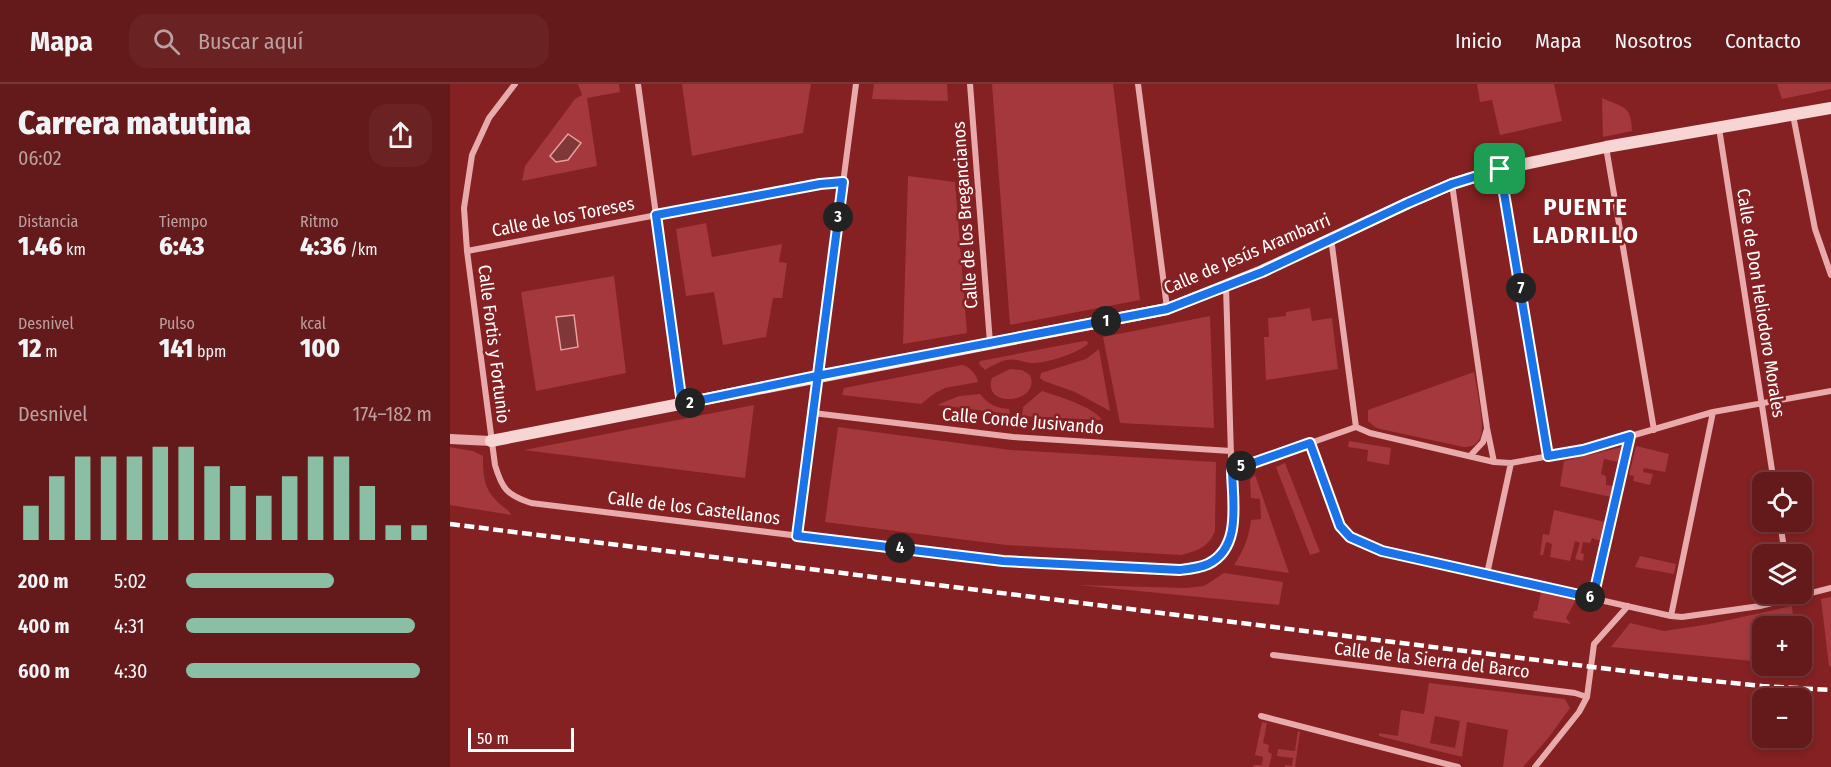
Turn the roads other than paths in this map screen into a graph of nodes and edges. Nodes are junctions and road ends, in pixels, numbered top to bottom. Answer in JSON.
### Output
{"nodes":[{"id":1,"x":515,"y":84,"type":"edge"},
{"id":2,"x":638,"y":84,"type":"edge"},
{"id":3,"x":856,"y":84,"type":"edge"},
{"id":4,"x":970,"y":84,"type":"edge"},
{"id":5,"x":1138,"y":84,"type":"edge"},
{"id":6,"x":1831,"y":108,"type":"edge"},
{"id":7,"x":1792,"y":115,"type":"junction"},
{"id":8,"x":1719,"y":128,"type":"junction"},
{"id":9,"x":1606,"y":147,"type":"junction"},
{"id":10,"x":1500,"y":169,"type":"junction"},
{"id":11,"x":843,"y":182,"type":"junction"},
{"id":12,"x":1452,"y":184,"type":"junction"},
{"id":13,"x":656,"y":215,"type":"junction"},
{"id":14,"x":1331,"y":238,"type":"junction"},
{"id":15,"x":467,"y":251,"type":"junction"},
{"id":16,"x":1831,"y":275,"type":"edge"},
{"id":17,"x":1226,"y":286,"type":"junction"},
{"id":18,"x":1167,"y":309,"type":"junction"},
{"id":19,"x":990,"y":343,"type":"junction"},
{"id":20,"x":817,"y":376,"type":"junction"},
{"id":21,"x":1831,"y":391,"type":"edge"},
{"id":22,"x":1762,"y":403,"type":"junction"},
{"id":23,"x":682,"y":404,"type":"junction"},
{"id":24,"x":1713,"y":411,"type":"junction"},
{"id":25,"x":813,"y":413,"type":"junction"},
{"id":26,"x":1356,"y":427,"type":"junction"},
{"id":27,"x":1487,"y":428,"type":"junction"},
{"id":28,"x":1654,"y":430,"type":"junction"},
{"id":29,"x":1630,"y":436,"type":"junction"},
{"id":30,"x":450,"y":439,"type":"edge"},
{"id":31,"x":491,"y":441,"type":"junction"},
{"id":32,"x":1310,"y":443,"type":"junction"},
{"id":33,"x":1231,"y":451,"type":"junction"},
{"id":34,"x":1470,"y":456,"type":"junction"},
{"id":35,"x":1548,"y":456,"type":"junction"},
{"id":36,"x":1494,"y":462,"type":"junction"},
{"id":37,"x":1511,"y":463,"type":"junction"},
{"id":38,"x":1232,"y":468,"type":"junction"},
{"id":39,"x":1772,"y":472,"type":"edge"},
{"id":40,"x":797,"y":536,"type":"junction"},
{"id":41,"x":1487,"y":574,"type":"junction"},
{"id":42,"x":1831,"y":588,"type":"edge"},
{"id":43,"x":1812,"y":592,"type":"edge"},
{"id":44,"x":1593,"y":598,"type":"junction"},
{"id":45,"x":1766,"y":604,"type":"edge"},
{"id":46,"x":1628,"y":606,"type":"junction"},
{"id":47,"x":1671,"y":616,"type":"junction"},
{"id":48,"x":1273,"y":655,"type":"dead end"},
{"id":49,"x":1587,"y":697,"type":"junction"},
{"id":50,"x":1261,"y":716,"type":"dead end"},
{"id":51,"x":1458,"y":767,"type":"edge"},
{"id":52,"x":1535,"y":767,"type":"edge"}],
"edges":[{"from":1,"to":15,"type":"street","name":"Calle Fortis y Fortunio"},
{"from":2,"to":13,"type":"street"},
{"from":3,"to":11,"type":"street"},
{"from":4,"to":19,"type":"street","name":"Calle de los Bregancianos"},
{"from":5,"to":18,"type":"street"},
{"from":6,"to":7,"type":"main road","name":"Calle de Jesús Arambarri"},
{"from":7,"to":8,"type":"main road","name":"Calle de Jesús Arambarri"},
{"from":7,"to":16,"type":"street"},
{"from":8,"to":9,"type":"main road","name":"Calle de Jesús Arambarri"},
{"from":8,"to":22,"type":"street","name":"Calle de Don Heliodoro Morales"},
{"from":9,"to":10,"type":"main road","name":"Calle de Jesús Arambarri"},
{"from":9,"to":28,"type":"street"},
{"from":10,"to":12,"type":"main road","name":"Calle de Jesús Arambarri"},
{"from":10,"to":35,"type":"street"},
{"from":11,"to":13,"type":"street","name":"Calle de los Toreses"},
{"from":11,"to":20,"type":"street"},
{"from":12,"to":14,"type":"main road","name":"Calle de Jesús Arambarri"},
{"from":12,"to":27,"type":"street"},
{"from":13,"to":15,"type":"street","name":"Calle de los Toreses"},
{"from":13,"to":23,"type":"street"},
{"from":14,"to":17,"type":"main road","name":"Calle de Jesús Arambarri"},
{"from":14,"to":26,"type":"street"},
{"from":15,"to":31,"type":"street","name":"Calle Fortis y Fortunio"},
{"from":17,"to":18,"type":"main road","name":"Calle de Jesús Arambarri"},
{"from":17,"to":33,"type":"street"},
{"from":18,"to":19,"type":"main road","name":"Calle de Jesús Arambarri"},
{"from":19,"to":20,"type":"main road","name":"Calle de Jesús Arambarri"},
{"from":20,"to":23,"type":"main road","name":"Calle de Jesús Arambarri"},
{"from":20,"to":25,"type":"street"},
{"from":21,"to":22,"type":"street"},
{"from":22,"to":24,"type":"street"},
{"from":22,"to":39,"type":"street","name":"Calle de Don Heliodoro Morales"},
{"from":23,"to":31,"type":"main road","name":"Calle de Jesús Arambarri"},
{"from":24,"to":28,"type":"street"},
{"from":24,"to":47,"type":"street"},
{"from":25,"to":33,"type":"street","name":"Calle Conde Jusivando"},
{"from":25,"to":40,"type":"street"},
{"from":26,"to":32,"type":"street"},
{"from":26,"to":34,"type":"street"},
{"from":27,"to":34,"type":"street"},
{"from":27,"to":36,"type":"street"},
{"from":28,"to":29,"type":"street"},
{"from":29,"to":35,"type":"street"},
{"from":29,"to":44,"type":"street"},
{"from":30,"to":31,"type":"street"},
{"from":31,"to":40,"type":"street","name":"Calle de los Castellanos"},
{"from":32,"to":38,"type":"street"},
{"from":32,"to":41,"type":"street"},
{"from":33,"to":38,"type":"street"},
{"from":34,"to":36,"type":"street"},
{"from":35,"to":37,"type":"street"},
{"from":36,"to":37,"type":"street"},
{"from":37,"to":41,"type":"street"},
{"from":38,"to":40,"type":"street","name":"Calle de los Castellanos"},
{"from":41,"to":44,"type":"street"},
{"from":42,"to":43,"type":"street"},
{"from":44,"to":46,"type":"street"},
{"from":45,"to":47,"type":"street"},
{"from":46,"to":47,"type":"street"},
{"from":46,"to":49,"type":"street"},
{"from":48,"to":49,"type":"street","name":"Calle de la Sierra del Barco"},
{"from":49,"to":52,"type":"street"},
{"from":50,"to":51,"type":"street"}]}
